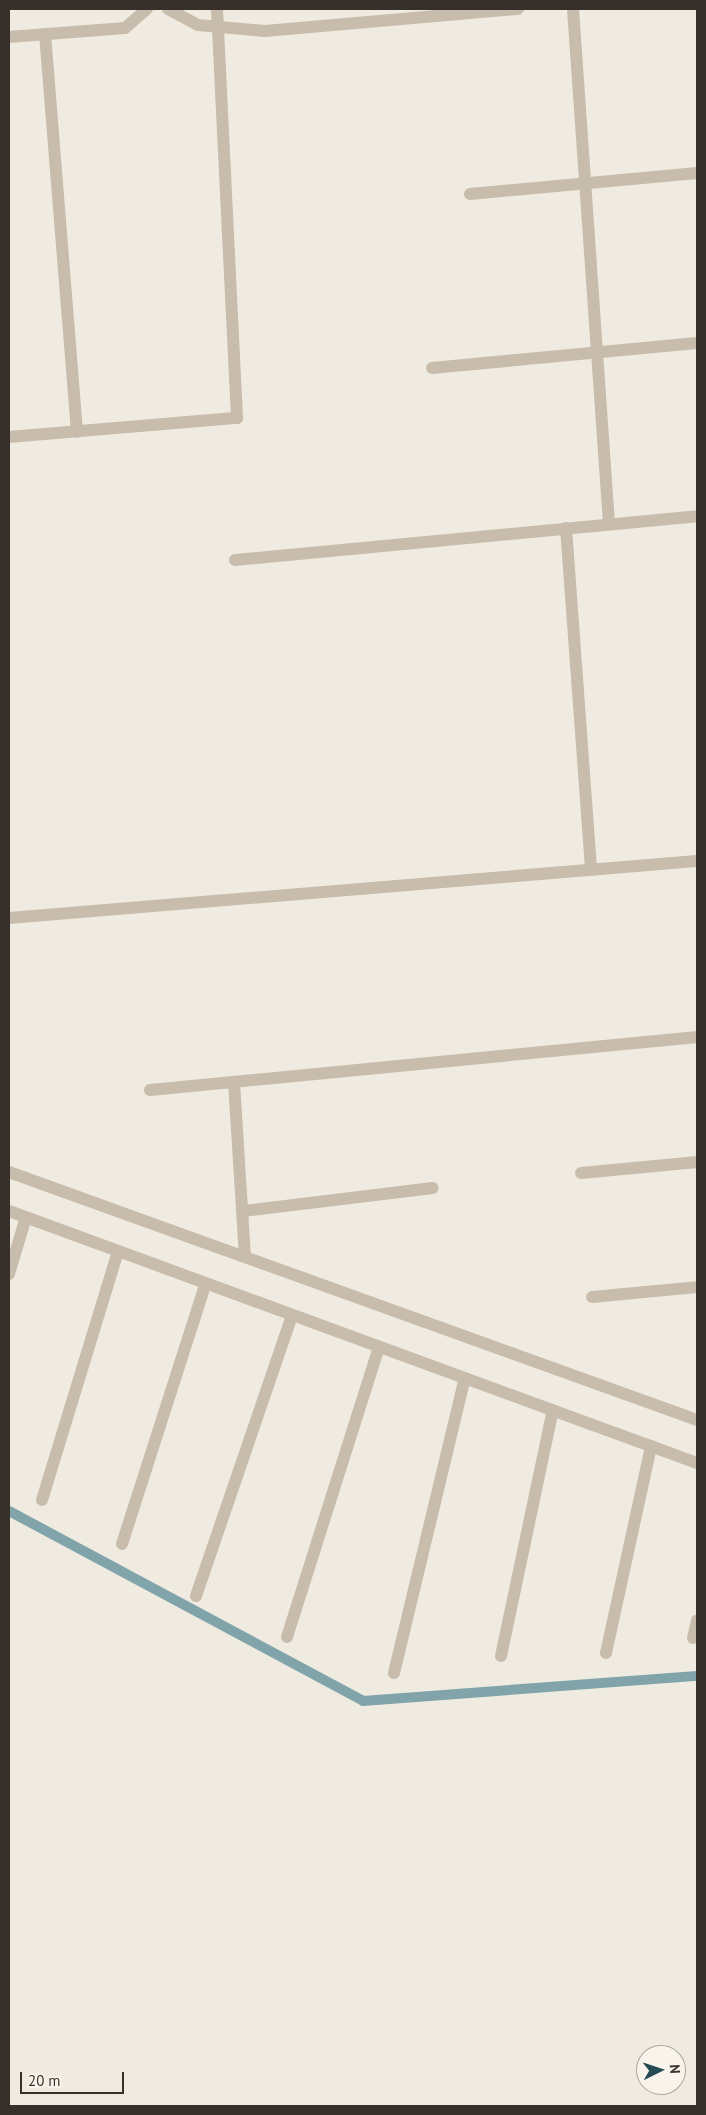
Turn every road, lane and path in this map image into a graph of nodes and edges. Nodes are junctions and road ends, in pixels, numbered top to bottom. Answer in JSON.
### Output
{"nodes":[{"id":1,"x":147,"y":9,"type":"edge"},
{"id":2,"x":168,"y":9,"type":"edge"},
{"id":3,"x":216,"y":9,"type":"edge"},
{"id":4,"x":518,"y":9,"type":"edge"},
{"id":5,"x":573,"y":9,"type":"edge"},
{"id":6,"x":218,"y":26,"type":"junction"},
{"id":7,"x":45,"y":34,"type":"junction"},
{"id":8,"x":9,"y":37,"type":"edge"},
{"id":9,"x":697,"y":173,"type":"edge"},
{"id":10,"x":586,"y":184,"type":"junction"},
{"id":11,"x":470,"y":194,"type":"dead end"},
{"id":12,"x":697,"y":343,"type":"edge"},
{"id":13,"x":597,"y":352,"type":"junction"},
{"id":14,"x":432,"y":368,"type":"dead end"},
{"id":15,"x":77,"y":432,"type":"junction"},
{"id":16,"x":9,"y":437,"type":"edge"},
{"id":17,"x":697,"y":516,"type":"edge"},
{"id":18,"x":609,"y":524,"type":"junction"},
{"id":19,"x":566,"y":528,"type":"junction"},
{"id":20,"x":235,"y":560,"type":"dead end"},
{"id":21,"x":697,"y":861,"type":"edge"},
{"id":22,"x":591,"y":870,"type":"junction"},
{"id":23,"x":9,"y":918,"type":"edge"},
{"id":24,"x":697,"y":1037,"type":"edge"},
{"id":25,"x":234,"y":1082,"type":"junction"},
{"id":26,"x":150,"y":1090,"type":"dead end"},
{"id":27,"x":697,"y":1162,"type":"edge"},
{"id":28,"x":9,"y":1172,"type":"edge"},
{"id":29,"x":582,"y":1173,"type":"dead end"},
{"id":30,"x":433,"y":1188,"type":"dead end"},
{"id":31,"x":9,"y":1211,"type":"edge"},
{"id":32,"x":243,"y":1211,"type":"junction"},
{"id":33,"x":26,"y":1217,"type":"junction"},
{"id":34,"x":118,"y":1251,"type":"junction"},
{"id":35,"x":245,"y":1257,"type":"junction"},
{"id":36,"x":9,"y":1274,"type":"edge"},
{"id":37,"x":206,"y":1283,"type":"junction"},
{"id":38,"x":697,"y":1287,"type":"edge"},
{"id":39,"x":592,"y":1297,"type":"dead end"},
{"id":40,"x":292,"y":1315,"type":"junction"},
{"id":41,"x":380,"y":1347,"type":"junction"},
{"id":42,"x":465,"y":1378,"type":"junction"},
{"id":43,"x":553,"y":1410,"type":"junction"},
{"id":44,"x":697,"y":1420,"type":"edge"},
{"id":45,"x":651,"y":1446,"type":"junction"},
{"id":46,"x":697,"y":1463,"type":"edge"},
{"id":47,"x":42,"y":1500,"type":"dead end"},
{"id":48,"x":122,"y":1544,"type":"dead end"},
{"id":49,"x":196,"y":1596,"type":"dead end"},
{"id":50,"x":697,"y":1620,"type":"edge"},
{"id":51,"x":287,"y":1637,"type":"dead end"},
{"id":52,"x":693,"y":1638,"type":"dead end"},
{"id":53,"x":606,"y":1653,"type":"dead end"},
{"id":54,"x":501,"y":1656,"type":"dead end"},
{"id":55,"x":394,"y":1673,"type":"dead end"}],
"edges":[{"from":1,"to":7,"type":"street"},
{"from":2,"to":6,"type":"street"},
{"from":3,"to":6,"type":"street"},
{"from":4,"to":6,"type":"street"},
{"from":5,"to":10,"type":"street"},
{"from":6,"to":15,"type":"street"},
{"from":7,"to":8,"type":"street"},
{"from":7,"to":15,"type":"street"},
{"from":9,"to":10,"type":"street"},
{"from":10,"to":11,"type":"street"},
{"from":10,"to":13,"type":"street"},
{"from":12,"to":13,"type":"street"},
{"from":13,"to":14,"type":"street"},
{"from":13,"to":18,"type":"street"},
{"from":15,"to":16,"type":"street"},
{"from":17,"to":18,"type":"street"},
{"from":18,"to":19,"type":"street"},
{"from":19,"to":20,"type":"street"},
{"from":19,"to":22,"type":"street"},
{"from":21,"to":22,"type":"street"},
{"from":22,"to":23,"type":"street"},
{"from":24,"to":25,"type":"street"},
{"from":25,"to":26,"type":"street"},
{"from":25,"to":32,"type":"street"},
{"from":27,"to":29,"type":"street"},
{"from":28,"to":35,"type":"street"},
{"from":30,"to":32,"type":"street"},
{"from":31,"to":33,"type":"street"},
{"from":32,"to":35,"type":"street"},
{"from":33,"to":34,"type":"street"},
{"from":33,"to":36,"type":"street"},
{"from":34,"to":37,"type":"street"},
{"from":34,"to":47,"type":"street"},
{"from":35,"to":44,"type":"street"},
{"from":37,"to":40,"type":"street"},
{"from":37,"to":48,"type":"street"},
{"from":38,"to":39,"type":"street"},
{"from":40,"to":41,"type":"street"},
{"from":40,"to":49,"type":"street"},
{"from":41,"to":42,"type":"street"},
{"from":41,"to":51,"type":"street"},
{"from":42,"to":43,"type":"street"},
{"from":42,"to":55,"type":"street"},
{"from":43,"to":45,"type":"street"},
{"from":43,"to":54,"type":"street"},
{"from":45,"to":46,"type":"street"},
{"from":45,"to":53,"type":"street"},
{"from":50,"to":52,"type":"street"}]}
